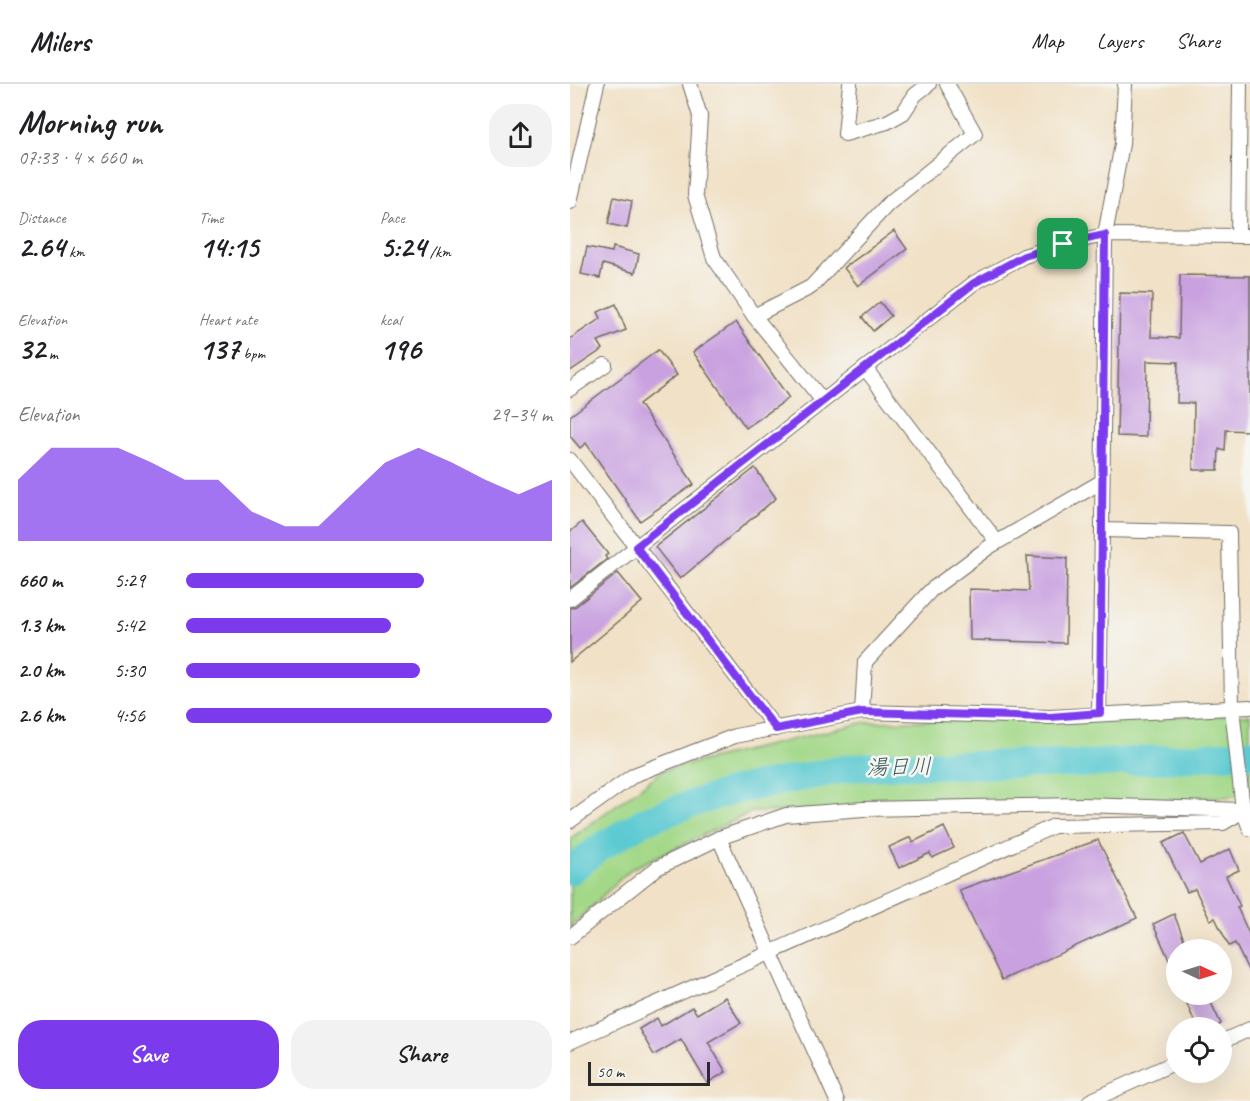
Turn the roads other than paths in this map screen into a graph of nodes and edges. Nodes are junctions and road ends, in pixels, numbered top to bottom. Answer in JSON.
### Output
{"nodes":[{"id":1,"x":597,"y":84,"type":"edge"},
{"id":2,"x":690,"y":84,"type":"edge"},
{"id":3,"x":850,"y":84,"type":"edge"},
{"id":4,"x":929,"y":84,"type":"edge"},
{"id":5,"x":946,"y":84,"type":"edge"},
{"id":6,"x":1125,"y":84,"type":"edge"},
{"id":7,"x":1240,"y":84,"type":"edge"},
{"id":8,"x":570,"y":202,"type":"edge"},
{"id":9,"x":1105,"y":235,"type":"junction"},
{"id":10,"x":1244,"y":236,"type":"edge"},
{"id":11,"x":754,"y":316,"type":"junction"},
{"id":12,"x":605,"y":365,"type":"dead end"},
{"id":13,"x":865,"y":368,"type":"junction"},
{"id":14,"x":570,"y":389,"type":"edge"},
{"id":15,"x":823,"y":401,"type":"junction"},
{"id":16,"x":570,"y":460,"type":"edge"},
{"id":17,"x":1101,"y":482,"type":"junction"},
{"id":18,"x":1102,"y":530,"type":"junction"},
{"id":19,"x":997,"y":542,"type":"junction"},
{"id":20,"x":636,"y":547,"type":"junction"},
{"id":21,"x":570,"y":599,"type":"edge"},
{"id":22,"x":1250,"y":707,"type":"edge"},
{"id":23,"x":862,"y":712,"type":"junction"},
{"id":24,"x":1100,"y":713,"type":"junction"},
{"id":25,"x":1232,"y":713,"type":"junction"},
{"id":26,"x":776,"y":729,"type":"junction"},
{"id":27,"x":1245,"y":806,"type":"edge"},
{"id":28,"x":570,"y":821,"type":"edge"},
{"id":29,"x":1250,"y":829,"type":"edge"},
{"id":30,"x":719,"y":838,"type":"junction"},
{"id":31,"x":570,"y":938,"type":"edge"},
{"id":32,"x":771,"y":952,"type":"junction"},
{"id":33,"x":1250,"y":1029,"type":"edge"},
{"id":34,"x":1232,"y":1037,"type":"edge"},
{"id":35,"x":570,"y":1042,"type":"edge"},
{"id":36,"x":1166,"y":1067,"type":"edge"},
{"id":37,"x":837,"y":1101,"type":"edge"},
{"id":38,"x":1090,"y":1101,"type":"edge"}],
"edges":[{"from":1,"to":8,"type":"street"},
{"from":2,"to":11,"type":"street"},
{"from":3,"to":4,"type":"street"},
{"from":5,"to":11,"type":"street"},
{"from":6,"to":9,"type":"street"},
{"from":7,"to":10,"type":"street"},
{"from":9,"to":10,"type":"street"},
{"from":9,"to":13,"type":"street"},
{"from":9,"to":17,"type":"street"},
{"from":11,"to":15,"type":"street"},
{"from":12,"to":14,"type":"street"},
{"from":13,"to":15,"type":"street"},
{"from":13,"to":19,"type":"street"},
{"from":15,"to":20,"type":"street"},
{"from":16,"to":20,"type":"street"},
{"from":17,"to":18,"type":"street"},
{"from":17,"to":19,"type":"street"},
{"from":18,"to":24,"type":"street"},
{"from":18,"to":25,"type":"street"},
{"from":19,"to":23,"type":"street"},
{"from":20,"to":21,"type":"street"},
{"from":20,"to":26,"type":"street"},
{"from":22,"to":25,"type":"street"},
{"from":23,"to":24,"type":"street"},
{"from":23,"to":26,"type":"street"},
{"from":24,"to":25,"type":"street"},
{"from":25,"to":27,"type":"street"},
{"from":26,"to":28,"type":"street"},
{"from":27,"to":29,"type":"street"},
{"from":27,"to":30,"type":"street"},
{"from":27,"to":32,"type":"street"},
{"from":30,"to":31,"type":"street"},
{"from":30,"to":32,"type":"street"},
{"from":32,"to":35,"type":"street"},
{"from":32,"to":37,"type":"street"},
{"from":33,"to":34,"type":"street"},
{"from":36,"to":38,"type":"street"}]}
